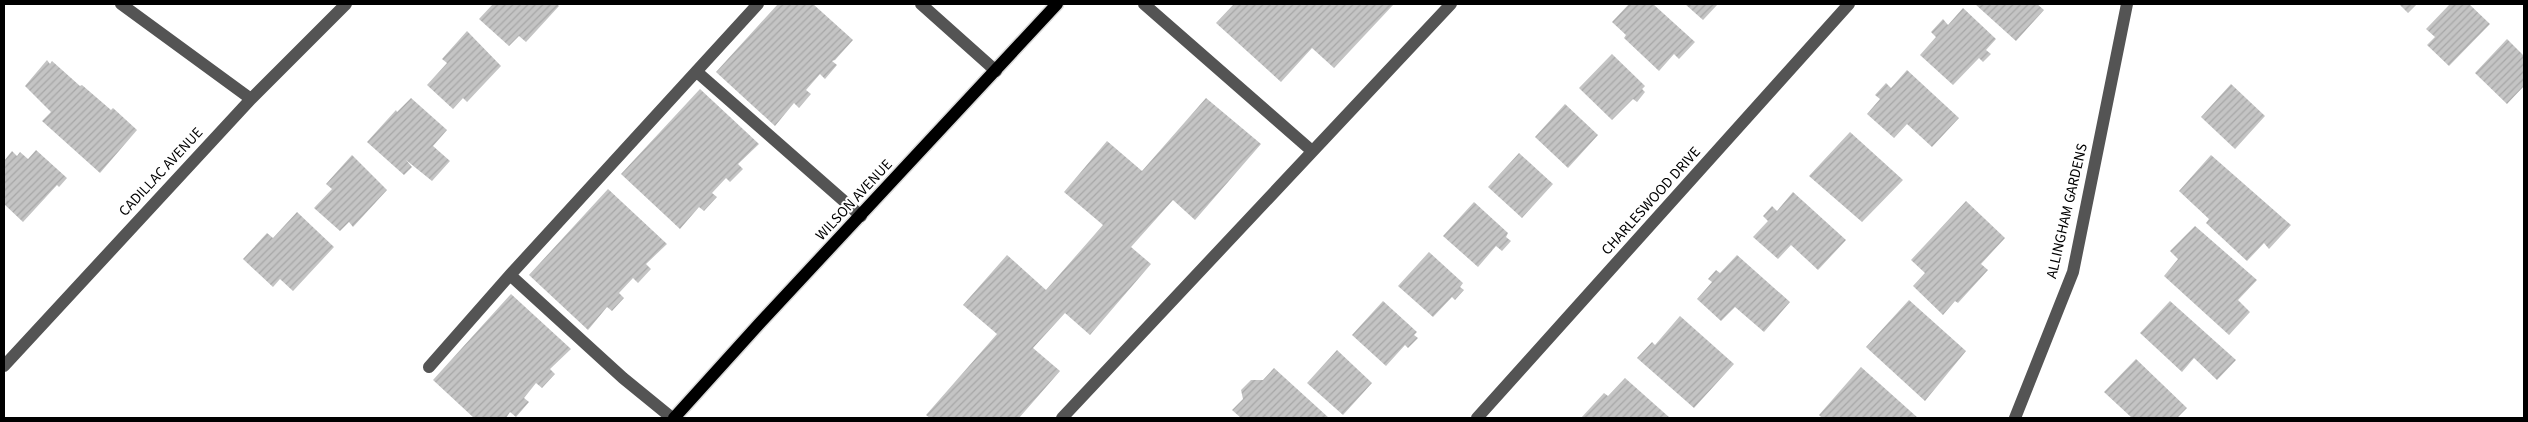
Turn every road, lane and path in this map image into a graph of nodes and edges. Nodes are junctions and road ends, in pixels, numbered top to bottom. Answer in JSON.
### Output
{"nodes":[{"id":1,"x":121,"y":4,"type":"edge"},
{"id":2,"x":346,"y":4,"type":"edge"},
{"id":3,"x":758,"y":4,"type":"edge"},
{"id":4,"x":921,"y":4,"type":"edge"},
{"id":5,"x":1057,"y":4,"type":"edge"},
{"id":6,"x":1144,"y":4,"type":"edge"},
{"id":7,"x":1452,"y":4,"type":"edge"},
{"id":8,"x":1849,"y":4,"type":"edge"},
{"id":9,"x":2127,"y":4,"type":"edge"},
{"id":10,"x":996,"y":71,"type":"junction"},
{"id":11,"x":697,"y":72,"type":"junction"},
{"id":12,"x":251,"y":99,"type":"junction"},
{"id":13,"x":1312,"y":152,"type":"junction"},
{"id":14,"x":861,"y":216,"type":"junction"},
{"id":15,"x":510,"y":275,"type":"junction"},
{"id":16,"x":4,"y":366,"type":"edge"},
{"id":17,"x":429,"y":368,"type":"dead end"},
{"id":18,"x":673,"y":418,"type":"edge"},
{"id":19,"x":1062,"y":418,"type":"edge"},
{"id":20,"x":1476,"y":418,"type":"edge"},
{"id":21,"x":2016,"y":418,"type":"edge"}],
"edges":[{"from":1,"to":12,"type":"street"},
{"from":2,"to":12,"type":"street","name":"CADILLAC AVENUE"},
{"from":3,"to":11,"type":"street"},
{"from":4,"to":10,"type":"street"},
{"from":5,"to":10,"type":"main road","name":"WILSON AVENUE"},
{"from":6,"to":13,"type":"street"},
{"from":7,"to":13,"type":"street"},
{"from":8,"to":20,"type":"street","name":"CHARLESWOOD DRIVE"},
{"from":9,"to":21,"type":"street","name":"ALLINGHAM GARDENS"},
{"from":10,"to":14,"type":"main road","name":"WILSON AVENUE"},
{"from":11,"to":14,"type":"street"},
{"from":11,"to":15,"type":"street"},
{"from":12,"to":16,"type":"street","name":"CADILLAC AVENUE"},
{"from":13,"to":19,"type":"street"},
{"from":14,"to":18,"type":"main road","name":"WILSON AVENUE"},
{"from":15,"to":17,"type":"street"},
{"from":15,"to":18,"type":"street"}]}
